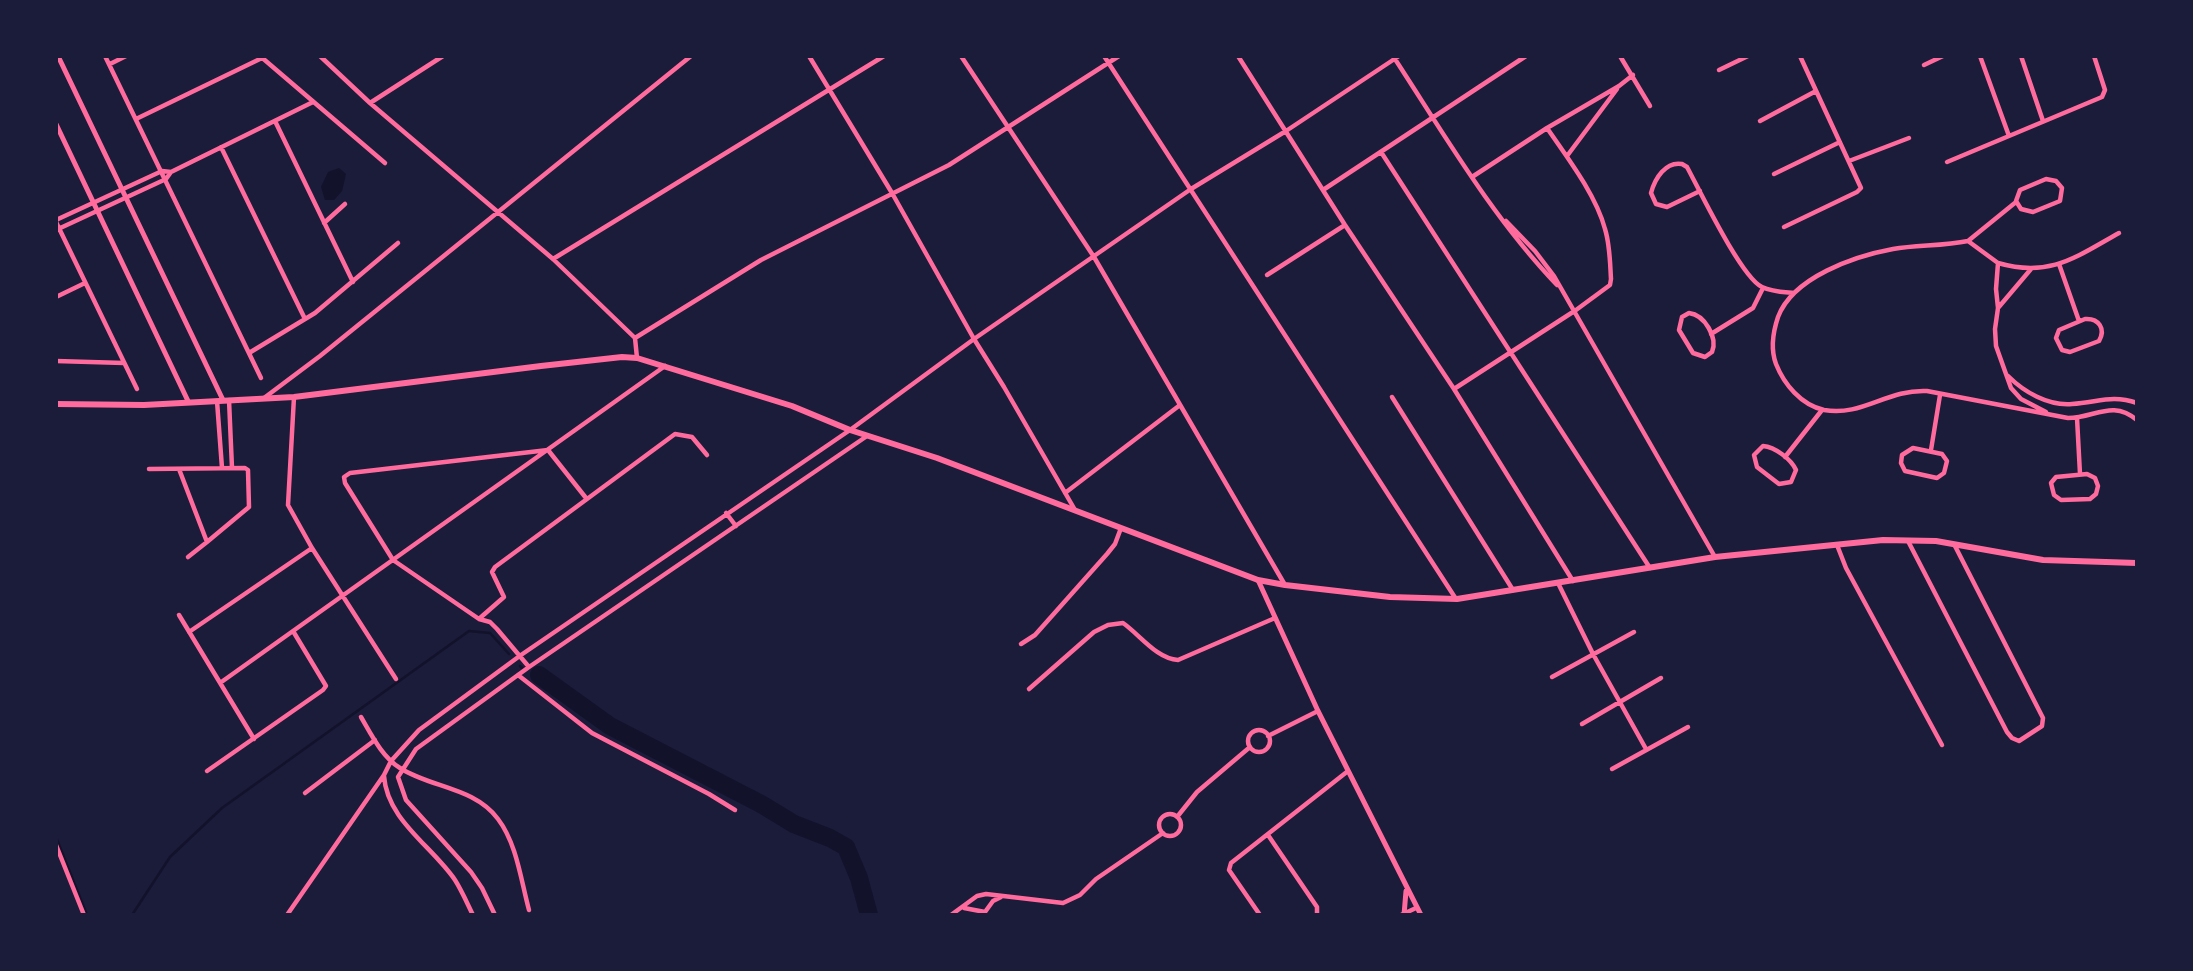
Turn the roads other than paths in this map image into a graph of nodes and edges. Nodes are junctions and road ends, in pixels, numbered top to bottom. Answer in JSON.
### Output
{"nodes":[{"id":1,"x":58,"y":56,"type":"edge"},
{"id":2,"x":105,"y":56,"type":"edge"},
{"id":3,"x":126,"y":56,"type":"edge"},
{"id":4,"x":320,"y":56,"type":"edge"},
{"id":5,"x":443,"y":56,"type":"edge"},
{"id":6,"x":691,"y":56,"type":"edge"},
{"id":7,"x":809,"y":56,"type":"edge"},
{"id":8,"x":884,"y":56,"type":"edge"},
{"id":9,"x":961,"y":56,"type":"edge"},
{"id":10,"x":1104,"y":56,"type":"edge"},
{"id":11,"x":1119,"y":56,"type":"edge"},
{"id":12,"x":1238,"y":56,"type":"edge"},
{"id":13,"x":1526,"y":56,"type":"edge"},
{"id":14,"x":1620,"y":56,"type":"edge"},
{"id":15,"x":1748,"y":56,"type":"edge"},
{"id":16,"x":1800,"y":56,"type":"edge"},
{"id":17,"x":1943,"y":56,"type":"edge"},
{"id":18,"x":1980,"y":56,"type":"edge"},
{"id":19,"x":2021,"y":56,"type":"edge"},
{"id":20,"x":2094,"y":56,"type":"edge"},
{"id":21,"x":261,"y":57,"type":"edge"},
{"id":22,"x":1395,"y":57,"type":"edge"},
{"id":23,"x":1108,"y":62,"type":"junction"},
{"id":24,"x":110,"y":64,"type":"junction"},
{"id":25,"x":1924,"y":65,"type":"dead end"},
{"id":26,"x":1718,"y":70,"type":"dead end"},
{"id":27,"x":1633,"y":75,"type":"junction"},
{"id":28,"x":1619,"y":86,"type":"junction"},
{"id":29,"x":829,"y":89,"type":"junction"},
{"id":30,"x":1816,"y":91,"type":"junction"},
{"id":31,"x":313,"y":102,"type":"junction"},
{"id":32,"x":370,"y":103,"type":"junction"},
{"id":33,"x":1650,"y":106,"type":"dead end"},
{"id":34,"x":1433,"y":118,"type":"junction"},
{"id":35,"x":136,"y":119,"type":"junction"},
{"id":36,"x":275,"y":121,"type":"junction"},
{"id":37,"x":1760,"y":121,"type":"dead end"},
{"id":38,"x":2043,"y":121,"type":"junction"},
{"id":39,"x":56,"y":124,"type":"edge"},
{"id":40,"x":1009,"y":126,"type":"junction"},
{"id":41,"x":1547,"y":128,"type":"junction"},
{"id":42,"x":1286,"y":131,"type":"junction"},
{"id":43,"x":2009,"y":136,"type":"junction"},
{"id":44,"x":1909,"y":138,"type":"dead end"},
{"id":45,"x":1840,"y":142,"type":"junction"},
{"id":46,"x":221,"y":147,"type":"junction"},
{"id":47,"x":1381,"y":152,"type":"junction"},
{"id":48,"x":1567,"y":156,"type":"junction"},
{"id":49,"x":1849,"y":161,"type":"junction"},
{"id":50,"x":1947,"y":162,"type":"dead end"},
{"id":51,"x":385,"y":163,"type":"dead end"},
{"id":52,"x":162,"y":171,"type":"junction"},
{"id":53,"x":171,"y":172,"type":"junction"},
{"id":54,"x":1774,"y":174,"type":"dead end"},
{"id":55,"x":1472,"y":177,"type":"junction"},
{"id":56,"x":166,"y":179,"type":"junction"},
{"id":57,"x":122,"y":189,"type":"junction"},
{"id":58,"x":1191,"y":189,"type":"junction"},
{"id":59,"x":1323,"y":190,"type":"junction"},
{"id":60,"x":1700,"y":191,"type":"junction"},
{"id":61,"x":892,"y":193,"type":"junction"},
{"id":62,"x":126,"y":197,"type":"junction"},
{"id":63,"x":94,"y":202,"type":"junction"},
{"id":64,"x":2017,"y":202,"type":"junction"},
{"id":65,"x":345,"y":204,"type":"dead end"},
{"id":66,"x":97,"y":211,"type":"junction"},
{"id":67,"x":498,"y":213,"type":"junction"},
{"id":68,"x":56,"y":221,"type":"edge"},
{"id":69,"x":324,"y":223,"type":"junction"},
{"id":70,"x":1345,"y":225,"type":"junction"},
{"id":71,"x":1784,"y":227,"type":"dead end"},
{"id":72,"x":57,"y":229,"type":"edge"},
{"id":73,"x":2119,"y":233,"type":"dead end"},
{"id":74,"x":1968,"y":241,"type":"junction"},
{"id":75,"x":398,"y":243,"type":"dead end"},
{"id":76,"x":1094,"y":257,"type":"junction"},
{"id":77,"x":553,"y":259,"type":"junction"},
{"id":78,"x":1998,"y":262,"type":"junction"},
{"id":79,"x":2059,"y":264,"type":"junction"},
{"id":80,"x":2031,"y":269,"type":"junction"},
{"id":81,"x":1266,"y":275,"type":"dead end"},
{"id":82,"x":353,"y":282,"type":"junction"},
{"id":83,"x":85,"y":283,"type":"junction"},
{"id":84,"x":1763,"y":288,"type":"junction"},
{"id":85,"x":1794,"y":293,"type":"junction"},
{"id":86,"x":56,"y":297,"type":"edge"},
{"id":87,"x":1998,"y":309,"type":"junction"},
{"id":88,"x":1576,"y":310,"type":"junction"},
{"id":89,"x":305,"y":319,"type":"junction"},
{"id":90,"x":2079,"y":321,"type":"junction"},
{"id":91,"x":1711,"y":334,"type":"junction"},
{"id":92,"x":635,"y":338,"type":"junction"},
{"id":93,"x":974,"y":339,"type":"junction"},
{"id":94,"x":249,"y":353,"type":"junction"},
{"id":95,"x":1512,"y":353,"type":"junction"},
{"id":96,"x":637,"y":358,"type":"junction"},
{"id":97,"x":56,"y":361,"type":"edge"},
{"id":98,"x":124,"y":363,"type":"junction"},
{"id":99,"x":666,"y":366,"type":"junction"},
{"id":100,"x":2007,"y":375,"type":"junction"},
{"id":101,"x":261,"y":378,"type":"dead end"},
{"id":102,"x":137,"y":389,"type":"dead end"},
{"id":103,"x":1454,"y":389,"type":"junction"},
{"id":104,"x":1940,"y":394,"type":"junction"},
{"id":105,"x":295,"y":397,"type":"junction"},
{"id":106,"x":1392,"y":397,"type":"dead end"},
{"id":107,"x":264,"y":398,"type":"junction"},
{"id":108,"x":223,"y":400,"type":"junction"},
{"id":109,"x":188,"y":401,"type":"junction"},
{"id":110,"x":2137,"y":403,"type":"edge"},
{"id":111,"x":56,"y":404,"type":"edge"},
{"id":112,"x":1180,"y":405,"type":"junction"},
{"id":113,"x":1822,"y":410,"type":"junction"},
{"id":114,"x":2057,"y":416,"type":"junction"},
{"id":115,"x":2077,"y":418,"type":"junction"},
{"id":116,"x":2137,"y":420,"type":"edge"},
{"id":117,"x":850,"y":430,"type":"junction"},
{"id":118,"x":867,"y":436,"type":"junction"},
{"id":119,"x":548,"y":450,"type":"junction"},
{"id":120,"x":1931,"y":450,"type":"junction"},
{"id":121,"x":706,"y":455,"type":"dead end"},
{"id":122,"x":1785,"y":457,"type":"junction"},
{"id":123,"x":222,"y":468,"type":"junction"},
{"id":124,"x":232,"y":468,"type":"junction"},
{"id":125,"x":149,"y":469,"type":"dead end"},
{"id":126,"x":179,"y":469,"type":"junction"},
{"id":127,"x":2080,"y":474,"type":"junction"},
{"id":128,"x":1065,"y":493,"type":"junction"},
{"id":129,"x":586,"y":498,"type":"junction"},
{"id":130,"x":1074,"y":510,"type":"junction"},
{"id":131,"x":726,"y":513,"type":"junction"},
{"id":132,"x":736,"y":526,"type":"junction"},
{"id":133,"x":1121,"y":528,"type":"junction"},
{"id":134,"x":1908,"y":541,"type":"junction"},
{"id":135,"x":207,"y":542,"type":"junction"},
{"id":136,"x":1837,"y":544,"type":"junction"},
{"id":137,"x":1955,"y":546,"type":"junction"},
{"id":138,"x":312,"y":548,"type":"junction"},
{"id":139,"x":188,"y":557,"type":"dead end"},
{"id":140,"x":1715,"y":557,"type":"junction"},
{"id":141,"x":393,"y":560,"type":"junction"},
{"id":142,"x":2137,"y":563,"type":"edge"},
{"id":143,"x":1650,"y":568,"type":"junction"},
{"id":144,"x":1258,"y":580,"type":"junction"},
{"id":145,"x":1573,"y":581,"type":"junction"},
{"id":146,"x":1558,"y":583,"type":"junction"},
{"id":147,"x":1285,"y":585,"type":"junction"},
{"id":148,"x":1513,"y":590,"type":"junction"},
{"id":149,"x":343,"y":596,"type":"junction"},
{"id":150,"x":1457,"y":599,"type":"junction"},
{"id":151,"x":179,"y":615,"type":"dead end"},
{"id":152,"x":1275,"y":618,"type":"junction"},
{"id":153,"x":479,"y":619,"type":"junction"},
{"id":154,"x":293,"y":631,"type":"junction"},
{"id":155,"x":189,"y":632,"type":"junction"},
{"id":156,"x":1634,"y":632,"type":"dead end"},
{"id":157,"x":1021,"y":644,"type":"dead end"},
{"id":158,"x":1593,"y":654,"type":"junction"},
{"id":159,"x":521,"y":655,"type":"junction"},
{"id":160,"x":529,"y":667,"type":"junction"},
{"id":161,"x":518,"y":675,"type":"junction"},
{"id":162,"x":1552,"y":677,"type":"dead end"},
{"id":163,"x":1661,"y":678,"type":"dead end"},
{"id":164,"x":396,"y":679,"type":"dead end"},
{"id":165,"x":220,"y":684,"type":"junction"},
{"id":166,"x":1028,"y":689,"type":"dead end"},
{"id":167,"x":1620,"y":702,"type":"junction"},
{"id":168,"x":1318,"y":711,"type":"junction"},
{"id":169,"x":361,"y":717,"type":"dead end"},
{"id":170,"x":1582,"y":724,"type":"dead end"},
{"id":171,"x":1688,"y":727,"type":"dead end"},
{"id":172,"x":1268,"y":736,"type":"junction"},
{"id":173,"x":254,"y":739,"type":"junction"},
{"id":174,"x":375,"y":740,"type":"junction"},
{"id":175,"x":1942,"y":745,"type":"dead end"},
{"id":176,"x":1250,"y":747,"type":"junction"},
{"id":177,"x":1646,"y":749,"type":"junction"},
{"id":178,"x":391,"y":761,"type":"junction"},
{"id":179,"x":401,"y":769,"type":"junction"},
{"id":180,"x":1612,"y":769,"type":"dead end"},
{"id":181,"x":1349,"y":770,"type":"junction"},
{"id":182,"x":207,"y":771,"type":"dead end"},
{"id":183,"x":384,"y":775,"type":"junction"},
{"id":184,"x":305,"y":793,"type":"dead end"},
{"id":185,"x":735,"y":810,"type":"dead end"},
{"id":186,"x":1177,"y":817,"type":"junction"},
{"id":187,"x":1163,"y":833,"type":"junction"},
{"id":188,"x":1268,"y":835,"type":"junction"},
{"id":189,"x":56,"y":845,"type":"edge"},
{"id":190,"x":1406,"y":888,"type":"junction"},
{"id":191,"x":1002,"y":896,"type":"junction"},
{"id":192,"x":963,"y":908,"type":"junction"},
{"id":193,"x":1416,"y":908,"type":"junction"},
{"id":194,"x":529,"y":910,"type":"dead end"},
{"id":195,"x":986,"y":914,"type":"edge"},
{"id":196,"x":1403,"y":914,"type":"edge"},
{"id":197,"x":84,"y":915,"type":"edge"},
{"id":198,"x":287,"y":915,"type":"edge"},
{"id":199,"x":473,"y":915,"type":"edge"},
{"id":200,"x":495,"y":915,"type":"edge"},
{"id":201,"x":951,"y":915,"type":"edge"},
{"id":202,"x":1260,"y":915,"type":"edge"},
{"id":203,"x":1317,"y":915,"type":"edge"},
{"id":204,"x":1421,"y":915,"type":"edge"}],
"edges":[{"from":1,"to":57,"type":"street"},
{"from":2,"to":24,"type":"street"},
{"from":3,"to":24,"type":"street"},
{"from":4,"to":32,"type":"street"},
{"from":5,"to":32,"type":"street"},
{"from":6,"to":67,"type":"street"},
{"from":7,"to":29,"type":"street"},
{"from":8,"to":29,"type":"street"},
{"from":9,"to":40,"type":"street"},
{"from":10,"to":23,"type":"street"},
{"from":11,"to":23,"type":"street"},
{"from":12,"to":42,"type":"street"},
{"from":13,"to":34,"type":"street"},
{"from":14,"to":27,"type":"street"},
{"from":15,"to":26,"type":"street"},
{"from":16,"to":30,"type":"street"},
{"from":17,"to":25,"type":"street"},
{"from":18,"to":43,"type":"street"},
{"from":19,"to":38,"type":"street"},
{"from":20,"to":38,"type":"street"},
{"from":21,"to":31,"type":"street"},
{"from":21,"to":35,"type":"street"},
{"from":22,"to":34,"type":"street"},
{"from":22,"to":42,"type":"street"},
{"from":23,"to":40,"type":"street"},
{"from":23,"to":58,"type":"street"},
{"from":24,"to":35,"type":"street"},
{"from":27,"to":28,"type":"street"},
{"from":27,"to":33,"type":"street"},
{"from":28,"to":41,"type":"street"},
{"from":28,"to":48,"type":"street"},
{"from":29,"to":61,"type":"street"},
{"from":29,"to":77,"type":"street"},
{"from":30,"to":37,"type":"street"},
{"from":30,"to":45,"type":"street"},
{"from":31,"to":36,"type":"street"},
{"from":31,"to":51,"type":"street"},
{"from":32,"to":67,"type":"street"},
{"from":34,"to":47,"type":"street"},
{"from":34,"to":55,"type":"street"},
{"from":35,"to":52,"type":"street"},
{"from":36,"to":46,"type":"street"},
{"from":36,"to":69,"type":"street"},
{"from":38,"to":43,"type":"street"},
{"from":39,"to":63,"type":"street"},
{"from":40,"to":61,"type":"street"},
{"from":40,"to":76,"type":"street"},
{"from":41,"to":48,"type":"street"},
{"from":41,"to":55,"type":"street"},
{"from":42,"to":58,"type":"street"},
{"from":42,"to":59,"type":"street"},
{"from":43,"to":50,"type":"street"},
{"from":44,"to":49,"type":"street"},
{"from":45,"to":49,"type":"street"},
{"from":45,"to":54,"type":"street"},
{"from":46,"to":53,"type":"street"},
{"from":46,"to":89,"type":"street"},
{"from":47,"to":59,"type":"street"},
{"from":47,"to":95,"type":"street"},
{"from":48,"to":88,"type":"street"},
{"from":49,"to":71,"type":"street"},
{"from":52,"to":53,"type":"street"},
{"from":52,"to":56,"type":"street"},
{"from":52,"to":57,"type":"street"},
{"from":53,"to":56,"type":"street"},
{"from":55,"to":88,"type":"street"},
{"from":56,"to":62,"type":"street"},
{"from":56,"to":94,"type":"street"},
{"from":57,"to":62,"type":"street"},
{"from":57,"to":63,"type":"street"},
{"from":58,"to":76,"type":"street"},
{"from":58,"to":150,"type":"street"},
{"from":59,"to":70,"type":"street"},
{"from":60,"to":60,"type":"street"},
{"from":60,"to":84,"type":"street"},
{"from":61,"to":92,"type":"street"},
{"from":61,"to":93,"type":"street"},
{"from":62,"to":66,"type":"street"},
{"from":62,"to":108,"type":"street"},
{"from":63,"to":66,"type":"street"},
{"from":63,"to":68,"type":"street"},
{"from":64,"to":64,"type":"street"},
{"from":64,"to":74,"type":"street"},
{"from":65,"to":69,"type":"street"},
{"from":66,"to":72,"type":"street"},
{"from":66,"to":109,"type":"street"},
{"from":67,"to":77,"type":"street"},
{"from":67,"to":107,"type":"street"},
{"from":68,"to":72,"type":"street"},
{"from":69,"to":82,"type":"street"},
{"from":70,"to":81,"type":"street"},
{"from":70,"to":103,"type":"street"},
{"from":72,"to":83,"type":"street"},
{"from":73,"to":79,"type":"street"},
{"from":74,"to":78,"type":"street"},
{"from":74,"to":85,"type":"street"},
{"from":75,"to":82,"type":"street"},
{"from":76,"to":93,"type":"street"},
{"from":76,"to":112,"type":"street"},
{"from":77,"to":92,"type":"street"},
{"from":78,"to":80,"type":"street"},
{"from":78,"to":87,"type":"street"},
{"from":79,"to":80,"type":"street"},
{"from":79,"to":90,"type":"street"},
{"from":80,"to":87,"type":"street"},
{"from":82,"to":89,"type":"street"},
{"from":83,"to":86,"type":"street"},
{"from":83,"to":98,"type":"street"},
{"from":84,"to":85,"type":"street"},
{"from":84,"to":91,"type":"street"},
{"from":85,"to":113,"type":"street"},
{"from":87,"to":100,"type":"street"},
{"from":88,"to":95,"type":"street"},
{"from":88,"to":140,"type":"street"},
{"from":89,"to":94,"type":"street"},
{"from":90,"to":90,"type":"street"},
{"from":91,"to":91,"type":"street"},
{"from":92,"to":96,"type":"street"},
{"from":93,"to":117,"type":"street"},
{"from":93,"to":128,"type":"street"},
{"from":94,"to":101,"type":"street"},
{"from":95,"to":103,"type":"street"},
{"from":95,"to":143,"type":"street"},
{"from":96,"to":99,"type":"main road"},
{"from":96,"to":105,"type":"main road"},
{"from":97,"to":98,"type":"street"},
{"from":98,"to":102,"type":"street"},
{"from":99,"to":117,"type":"main road"},
{"from":99,"to":119,"type":"street"},
{"from":100,"to":110,"type":"street"},
{"from":100,"to":114,"type":"street"},
{"from":103,"to":145,"type":"street"},
{"from":104,"to":113,"type":"street"},
{"from":104,"to":114,"type":"street"},
{"from":104,"to":120,"type":"street"},
{"from":105,"to":107,"type":"main road"},
{"from":105,"to":138,"type":"street"},
{"from":106,"to":148,"type":"street"},
{"from":107,"to":108,"type":"main road"},
{"from":108,"to":109,"type":"main road"},
{"from":108,"to":123,"type":"street"},
{"from":108,"to":124,"type":"street"},
{"from":109,"to":111,"type":"main road"},
{"from":112,"to":128,"type":"street"},
{"from":112,"to":147,"type":"street"},
{"from":113,"to":122,"type":"street"},
{"from":114,"to":115,"type":"street"},
{"from":115,"to":116,"type":"street"},
{"from":115,"to":127,"type":"street"},
{"from":117,"to":118,"type":"main road"},
{"from":117,"to":131,"type":"street"},
{"from":118,"to":130,"type":"main road"},
{"from":118,"to":132,"type":"street"},
{"from":119,"to":129,"type":"street"},
{"from":119,"to":141,"type":"street"},
{"from":119,"to":141,"type":"street"},
{"from":120,"to":120,"type":"street"},
{"from":121,"to":129,"type":"street"},
{"from":122,"to":122,"type":"street"},
{"from":123,"to":124,"type":"street"},
{"from":123,"to":126,"type":"street"},
{"from":124,"to":135,"type":"street"},
{"from":125,"to":126,"type":"street"},
{"from":126,"to":135,"type":"street"},
{"from":127,"to":127,"type":"street"},
{"from":128,"to":130,"type":"street"},
{"from":129,"to":153,"type":"street"},
{"from":130,"to":133,"type":"main road"},
{"from":131,"to":132,"type":"street"},
{"from":131,"to":159,"type":"street"},
{"from":132,"to":160,"type":"street"},
{"from":133,"to":144,"type":"main road"},
{"from":133,"to":157,"type":"street"},
{"from":134,"to":136,"type":"main road"},
{"from":134,"to":137,"type":"main road"},
{"from":134,"to":137,"type":"street"},
{"from":135,"to":139,"type":"street"},
{"from":136,"to":140,"type":"main road"},
{"from":136,"to":175,"type":"street"},
{"from":137,"to":142,"type":"main road"},
{"from":138,"to":149,"type":"street"},
{"from":138,"to":155,"type":"street"},
{"from":140,"to":143,"type":"main road"},
{"from":141,"to":149,"type":"street"},
{"from":141,"to":153,"type":"street"},
{"from":143,"to":145,"type":"main road"},
{"from":144,"to":147,"type":"main road"},
{"from":144,"to":152,"type":"street"},
{"from":145,"to":146,"type":"main road"},
{"from":146,"to":148,"type":"main road"},
{"from":146,"to":158,"type":"street"},
{"from":147,"to":150,"type":"main road"},
{"from":148,"to":150,"type":"main road"},
{"from":149,"to":154,"type":"street"},
{"from":149,"to":164,"type":"street"},
{"from":151,"to":155,"type":"street"},
{"from":152,"to":166,"type":"street"},
{"from":152,"to":168,"type":"street"},
{"from":153,"to":159,"type":"street"},
{"from":154,"to":165,"type":"street"},
{"from":154,"to":173,"type":"street"},
{"from":155,"to":165,"type":"street"},
{"from":156,"to":158,"type":"street"},
{"from":158,"to":162,"type":"street"},
{"from":158,"to":167,"type":"street"},
{"from":159,"to":160,"type":"street"},
{"from":159,"to":178,"type":"street"},
{"from":160,"to":161,"type":"street"},
{"from":161,"to":179,"type":"street"},
{"from":161,"to":185,"type":"street"},
{"from":163,"to":167,"type":"street"},
{"from":165,"to":173,"type":"street"},
{"from":167,"to":170,"type":"street"},
{"from":167,"to":177,"type":"street"},
{"from":168,"to":172,"type":"street"},
{"from":168,"to":181,"type":"street"},
{"from":169,"to":174,"type":"street"},
{"from":171,"to":177,"type":"street"},
{"from":172,"to":176,"type":"street"},
{"from":172,"to":176,"type":"street"},
{"from":173,"to":182,"type":"street"},
{"from":174,"to":178,"type":"street"},
{"from":174,"to":184,"type":"street"},
{"from":176,"to":186,"type":"street"},
{"from":177,"to":180,"type":"street"},
{"from":178,"to":179,"type":"street"},
{"from":178,"to":183,"type":"street"},
{"from":179,"to":194,"type":"street"},
{"from":179,"to":200,"type":"street"},
{"from":181,"to":188,"type":"street"},
{"from":181,"to":190,"type":"street"},
{"from":183,"to":198,"type":"street"},
{"from":183,"to":199,"type":"street"},
{"from":186,"to":187,"type":"street"},
{"from":186,"to":187,"type":"street"},
{"from":187,"to":191,"type":"street"},
{"from":188,"to":202,"type":"street"},
{"from":188,"to":203,"type":"street"},
{"from":189,"to":197,"type":"street"},
{"from":190,"to":193,"type":"street"},
{"from":190,"to":196,"type":"street"},
{"from":191,"to":192,"type":"street"},
{"from":191,"to":195,"type":"street"},
{"from":192,"to":195,"type":"street"},
{"from":192,"to":201,"type":"street"},
{"from":193,"to":196,"type":"street"},
{"from":193,"to":204,"type":"street"}]}
